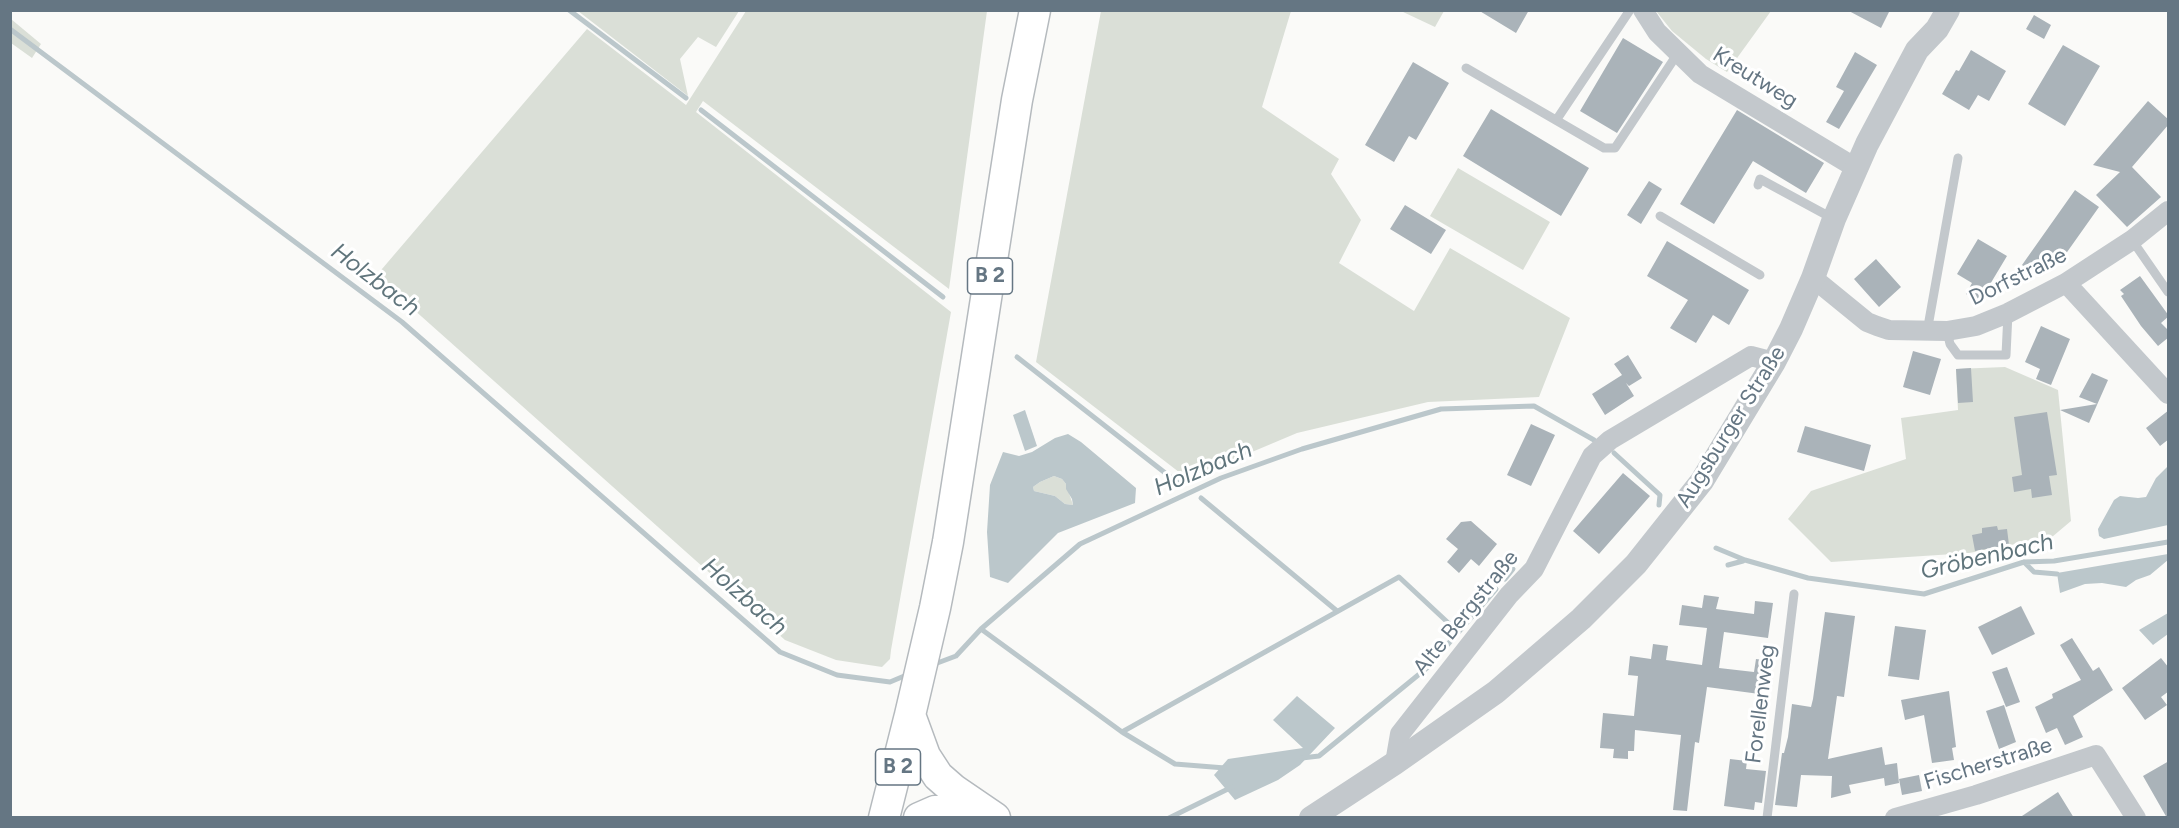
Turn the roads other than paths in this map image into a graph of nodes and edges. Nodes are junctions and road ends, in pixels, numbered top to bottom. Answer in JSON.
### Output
{"nodes":[{"id":1,"x":1035,"y":10,"type":"edge"},
{"id":2,"x":1630,"y":10,"type":"edge"},
{"id":3,"x":1643,"y":10,"type":"edge"},
{"id":4,"x":1948,"y":10,"type":"edge"},
{"id":5,"x":1678,"y":53,"type":"junction"},
{"id":6,"x":1466,"y":68,"type":"dead end"},
{"id":7,"x":1557,"y":119,"type":"junction"},
{"id":8,"x":1958,"y":158,"type":"dead end"},
{"id":9,"x":1856,"y":168,"type":"junction"},
{"id":10,"x":1758,"y":185,"type":"dead end"},
{"id":11,"x":2169,"y":211,"type":"edge"},
{"id":12,"x":1660,"y":216,"type":"dead end"},
{"id":13,"x":1834,"y":219,"type":"junction"},
{"id":14,"x":2132,"y":240,"type":"junction"},
{"id":15,"x":1760,"y":275,"type":"dead end"},
{"id":16,"x":1814,"y":278,"type":"junction"},
{"id":17,"x":2066,"y":284,"type":"junction"},
{"id":18,"x":2169,"y":292,"type":"edge"},
{"id":19,"x":2008,"y":314,"type":"junction"},
{"id":20,"x":1947,"y":331,"type":"junction"},
{"id":21,"x":1927,"y":332,"type":"junction"},
{"id":22,"x":1774,"y":362,"type":"junction"},
{"id":23,"x":2169,"y":394,"type":"edge"},
{"id":24,"x":1794,"y":594,"type":"dead end"},
{"id":25,"x":913,"y":706,"type":"junction"},
{"id":26,"x":1395,"y":763,"type":"junction"},
{"id":27,"x":988,"y":814,"type":"edge"},
{"id":28,"x":884,"y":818,"type":"edge"},
{"id":29,"x":919,"y":818,"type":"edge"},
{"id":30,"x":1311,"y":818,"type":"edge"},
{"id":31,"x":1767,"y":818,"type":"edge"},
{"id":32,"x":1895,"y":818,"type":"edge"},
{"id":33,"x":2136,"y":818,"type":"edge"}],
"edges":[{"from":1,"to":25,"type":"main road","number":"B 2"},
{"from":2,"to":7,"type":"lane"},
{"from":3,"to":5,"type":"street","name":"Kreutweg"},
{"from":4,"to":9,"type":"street","name":"Augsburger Straße"},
{"from":5,"to":7,"type":"lane"},
{"from":5,"to":9,"type":"street","name":"Kreutweg"},
{"from":6,"to":7,"type":"lane"},
{"from":8,"to":21,"type":"lane"},
{"from":9,"to":13,"type":"street","name":"Augsburger Straße"},
{"from":10,"to":13,"type":"lane"},
{"from":11,"to":14,"type":"street","name":"Dorfstraße"},
{"from":12,"to":15,"type":"lane"},
{"from":13,"to":16,"type":"street","name":"Augsburger Straße"},
{"from":14,"to":17,"type":"street","name":"Dorfstraße"},
{"from":14,"to":18,"type":"lane"},
{"from":16,"to":21,"type":"street","name":"Dorfstraße"},
{"from":16,"to":22,"type":"street","name":"Augsburger Straße"},
{"from":17,"to":19,"type":"street","name":"Dorfstraße"},
{"from":17,"to":23,"type":"street"},
{"from":19,"to":20,"type":"street","name":"Dorfstraße"},
{"from":19,"to":20,"type":"lane"},
{"from":20,"to":21,"type":"street","name":"Dorfstraße"},
{"from":22,"to":26,"type":"street","name":"Augsburger Straße"},
{"from":22,"to":26,"type":"street","name":"Alte Bergstraße"},
{"from":24,"to":31,"type":"lane","name":"Forellenweg"},
{"from":25,"to":27,"type":"main road"},
{"from":25,"to":28,"type":"main road","number":"B 2"},
{"from":26,"to":30,"type":"street","name":"Augsburger Straße"},
{"from":27,"to":29,"type":"main road"},
{"from":32,"to":33,"type":"street","name":"Fischerstraße"}]}
